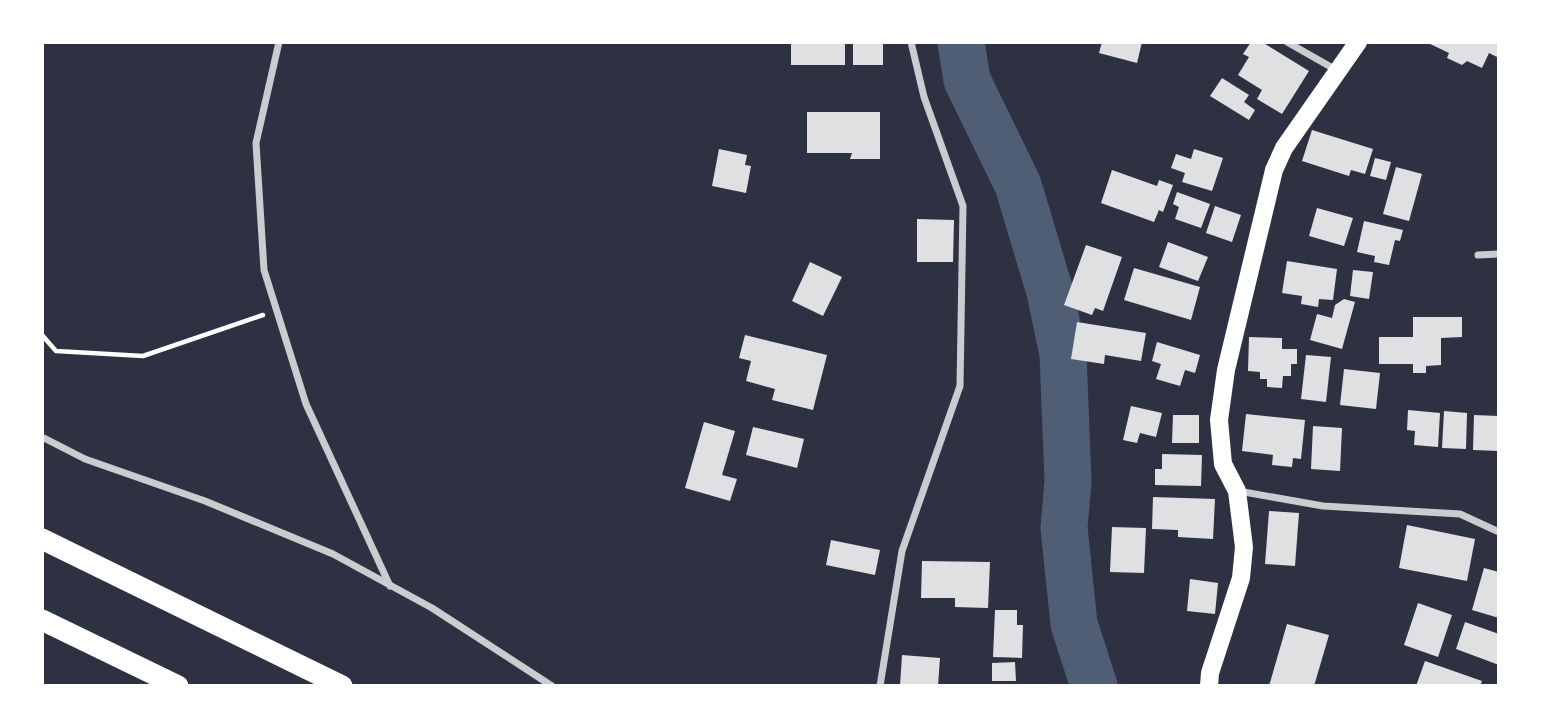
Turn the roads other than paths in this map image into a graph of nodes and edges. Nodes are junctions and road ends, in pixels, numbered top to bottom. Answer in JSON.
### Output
{"nodes":[{"id":1,"x":279,"y":42,"type":"edge"},
{"id":2,"x":911,"y":42,"type":"edge"},
{"id":3,"x":1287,"y":42,"type":"edge"},
{"id":4,"x":1358,"y":42,"type":"edge"},
{"id":5,"x":1339,"y":72,"type":"junction"},
{"id":6,"x":1499,"y":254,"type":"edge"},
{"id":7,"x":1478,"y":255,"type":"dead end"},
{"id":8,"x":42,"y":438,"type":"edge"},
{"id":9,"x":1237,"y":491,"type":"junction"},
{"id":10,"x":1499,"y":531,"type":"edge"},
{"id":11,"x":42,"y":539,"type":"edge"},
{"id":12,"x":390,"y":586,"type":"junction"},
{"id":13,"x":42,"y":620,"type":"edge"},
{"id":14,"x":178,"y":686,"type":"edge"},
{"id":15,"x":342,"y":686,"type":"edge"},
{"id":16,"x":552,"y":686,"type":"edge"},
{"id":17,"x":880,"y":686,"type":"edge"},
{"id":18,"x":1209,"y":686,"type":"edge"}],
"edges":[{"from":1,"to":12,"type":"street"},
{"from":2,"to":17,"type":"street"},
{"from":3,"to":5,"type":"street"},
{"from":4,"to":5,"type":"main road"},
{"from":5,"to":9,"type":"main road"},
{"from":6,"to":7,"type":"street"},
{"from":8,"to":12,"type":"street"},
{"from":9,"to":10,"type":"street"},
{"from":9,"to":18,"type":"main road"},
{"from":11,"to":15,"type":"highway"},
{"from":12,"to":16,"type":"street"},
{"from":13,"to":14,"type":"highway"}]}
